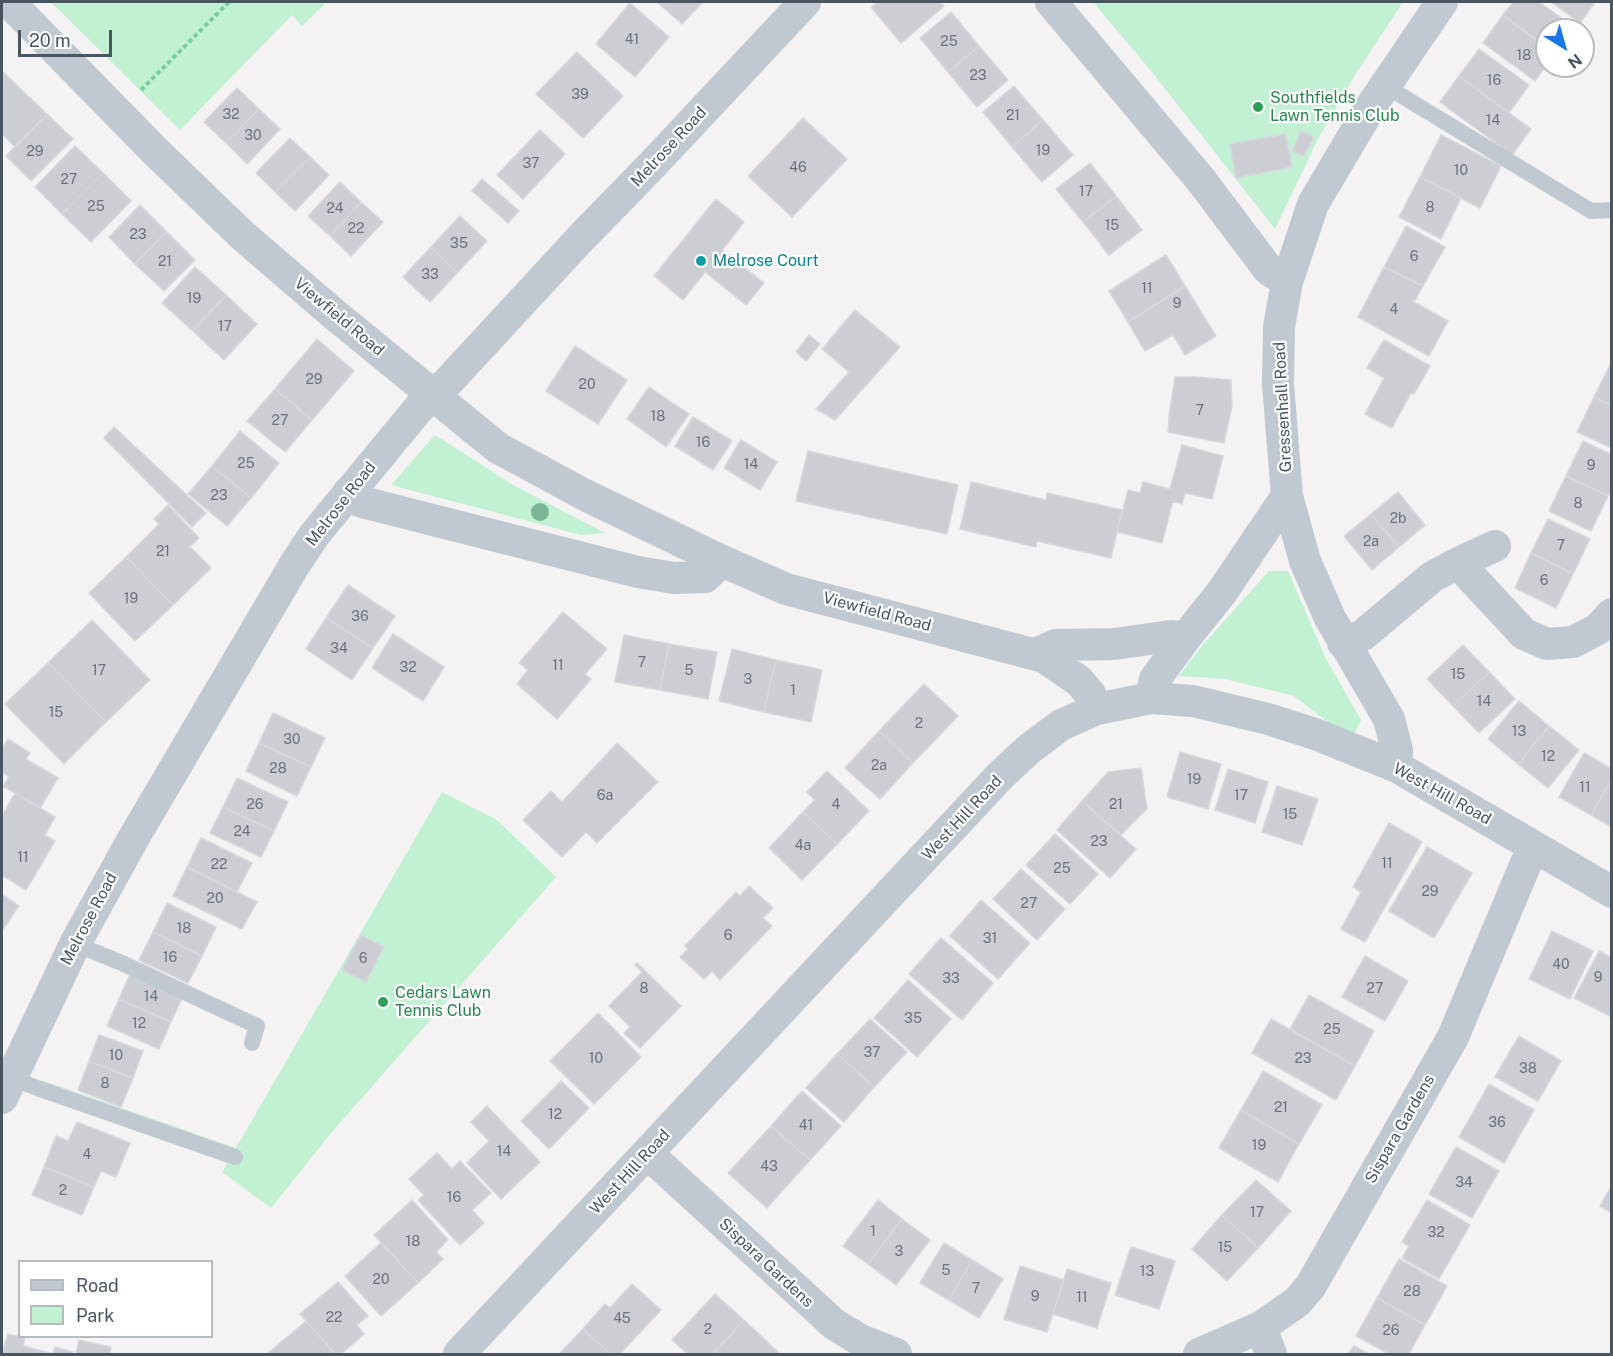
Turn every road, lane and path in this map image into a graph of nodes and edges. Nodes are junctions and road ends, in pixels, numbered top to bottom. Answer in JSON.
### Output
{"nodes":[{"id":1,"x":9,"y":2,"type":"edge"},
{"id":2,"x":229,"y":2,"type":"edge"},
{"id":3,"x":805,"y":2,"type":"edge"},
{"id":4,"x":1051,"y":2,"type":"edge"},
{"id":5,"x":1442,"y":2,"type":"edge"},
{"id":6,"x":2,"y":11,"type":"edge"},
{"id":7,"x":1384,"y":85,"type":"junction"},
{"id":8,"x":117,"y":113,"type":"junction"},
{"id":9,"x":1611,"y":210,"type":"edge"},
{"id":10,"x":1287,"y":282,"type":"junction"},
{"id":11,"x":433,"y":396,"type":"junction"},
{"id":12,"x":348,"y":494,"type":"junction"},
{"id":13,"x":1287,"y":496,"type":"junction"},
{"id":14,"x":1495,"y":546,"type":"dead end"},
{"id":15,"x":722,"y":561,"type":"junction"},
{"id":16,"x":1458,"y":563,"type":"junction"},
{"id":17,"x":1611,"y":614,"type":"edge"},
{"id":18,"x":1186,"y":637,"type":"junction"},
{"id":19,"x":1343,"y":643,"type":"junction"},
{"id":20,"x":1035,"y":654,"type":"junction"},
{"id":21,"x":1151,"y":698,"type":"junction"},
{"id":22,"x":1097,"y":709,"type":"junction"},
{"id":23,"x":1397,"y":767,"type":"junction"},
{"id":24,"x":1535,"y":847,"type":"junction"},
{"id":25,"x":1611,"y":892,"type":"edge"},
{"id":26,"x":75,"y":944,"type":"junction"},
{"id":27,"x":252,"y":1043,"type":"dead end"},
{"id":28,"x":6,"y":1087,"type":"edge"},
{"id":29,"x":647,"y":1153,"type":"junction"},
{"id":30,"x":235,"y":1157,"type":"dead end"},
{"id":31,"x":1266,"y":1341,"type":"edge"},
{"id":32,"x":459,"y":1354,"type":"edge"},
{"id":33,"x":896,"y":1354,"type":"edge"},
{"id":34,"x":1199,"y":1354,"type":"edge"}],
"edges":[{"from":1,"to":6,"type":"street"},
{"from":1,"to":8,"type":"street","name":"Viewfield Road"},
{"from":2,"to":8,"type":"path"},
{"from":3,"to":11,"type":"street","name":"Melrose Road"},
{"from":4,"to":10,"type":"street"},
{"from":5,"to":7,"type":"street","name":"Gressenhall Road"},
{"from":7,"to":9,"type":"lane"},
{"from":7,"to":10,"type":"street","name":"Gressenhall Road"},
{"from":8,"to":11,"type":"street","name":"Viewfield Road"},
{"from":10,"to":13,"type":"street","name":"Gressenhall Road"},
{"from":11,"to":12,"type":"street","name":"Melrose Road"},
{"from":11,"to":15,"type":"street","name":"Viewfield Road"},
{"from":12,"to":15,"type":"street"},
{"from":12,"to":26,"type":"street","name":"Melrose Road"},
{"from":13,"to":18,"type":"street"},
{"from":13,"to":19,"type":"street","name":"Gressenhall Road"},
{"from":14,"to":16,"type":"street"},
{"from":15,"to":20,"type":"street","name":"Viewfield Road"},
{"from":16,"to":17,"type":"street"},
{"from":16,"to":19,"type":"street"},
{"from":18,"to":20,"type":"street"},
{"from":18,"to":21,"type":"street"},
{"from":19,"to":23,"type":"street","name":"Gressenhall Road"},
{"from":20,"to":22,"type":"street","name":"Viewfield Road"},
{"from":21,"to":22,"type":"street","name":"West Hill Road"},
{"from":21,"to":23,"type":"street","name":"West Hill Road"},
{"from":22,"to":29,"type":"street","name":"West Hill Road"},
{"from":23,"to":24,"type":"street","name":"West Hill Road"},
{"from":24,"to":25,"type":"street","name":"West Hill Road"},
{"from":24,"to":31,"type":"street","name":"Sispara Gardens"},
{"from":26,"to":27,"type":"lane"},
{"from":26,"to":28,"type":"street","name":"Melrose Road"},
{"from":28,"to":30,"type":"lane"},
{"from":29,"to":32,"type":"street","name":"West Hill Road"},
{"from":29,"to":33,"type":"street","name":"Sispara Gardens"},
{"from":31,"to":34,"type":"street","name":"Sispara Gardens"}]}
